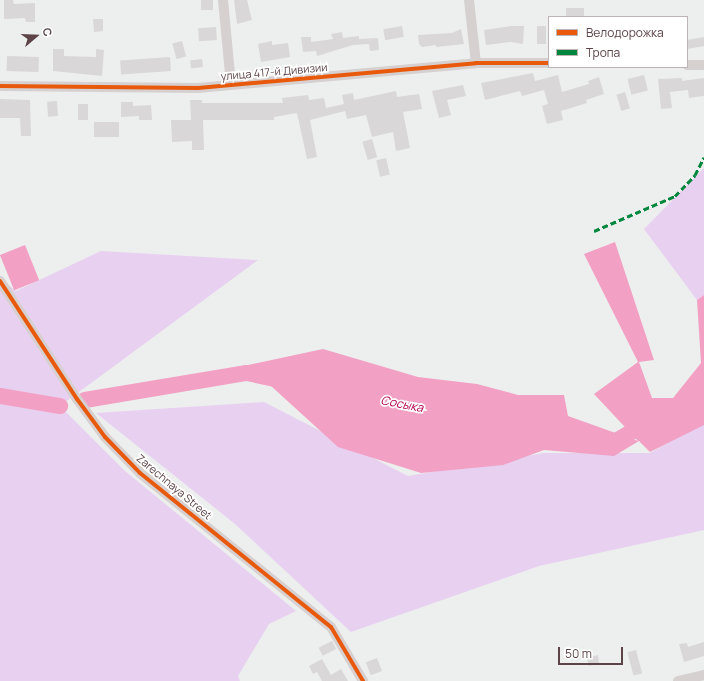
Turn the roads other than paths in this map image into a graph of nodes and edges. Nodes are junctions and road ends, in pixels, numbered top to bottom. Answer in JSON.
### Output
{"nodes":[{"id":1,"x":223,"y":0,"type":"edge"},
{"id":2,"x":469,"y":0,"type":"edge"},
{"id":3,"x":476,"y":63,"type":"junction"},
{"id":4,"x":548,"y":63,"type":"edge"},
{"id":5,"x":688,"y":65,"type":"edge"},
{"id":6,"x":704,"y":65,"type":"edge"},
{"id":7,"x":231,"y":85,"type":"junction"},
{"id":8,"x":0,"y":86,"type":"edge"},
{"id":9,"x":0,"y":281,"type":"edge"},
{"id":10,"x":704,"y":674,"type":"edge"},
{"id":11,"x":363,"y":681,"type":"edge"},
{"id":12,"x":678,"y":681,"type":"edge"}],
"edges":[{"from":1,"to":7,"type":"street"},
{"from":2,"to":3,"type":"street"},
{"from":3,"to":4,"type":"street","name":"улица 417-й Дивизии"},
{"from":3,"to":7,"type":"street","name":"улица 417-й Дивизии"},
{"from":5,"to":6,"type":"street"},
{"from":7,"to":8,"type":"street","name":"улица 417-й Дивизии"},
{"from":9,"to":11,"type":"street","name":"Zarechnaya Street"},
{"from":10,"to":12,"type":"street"}]}
